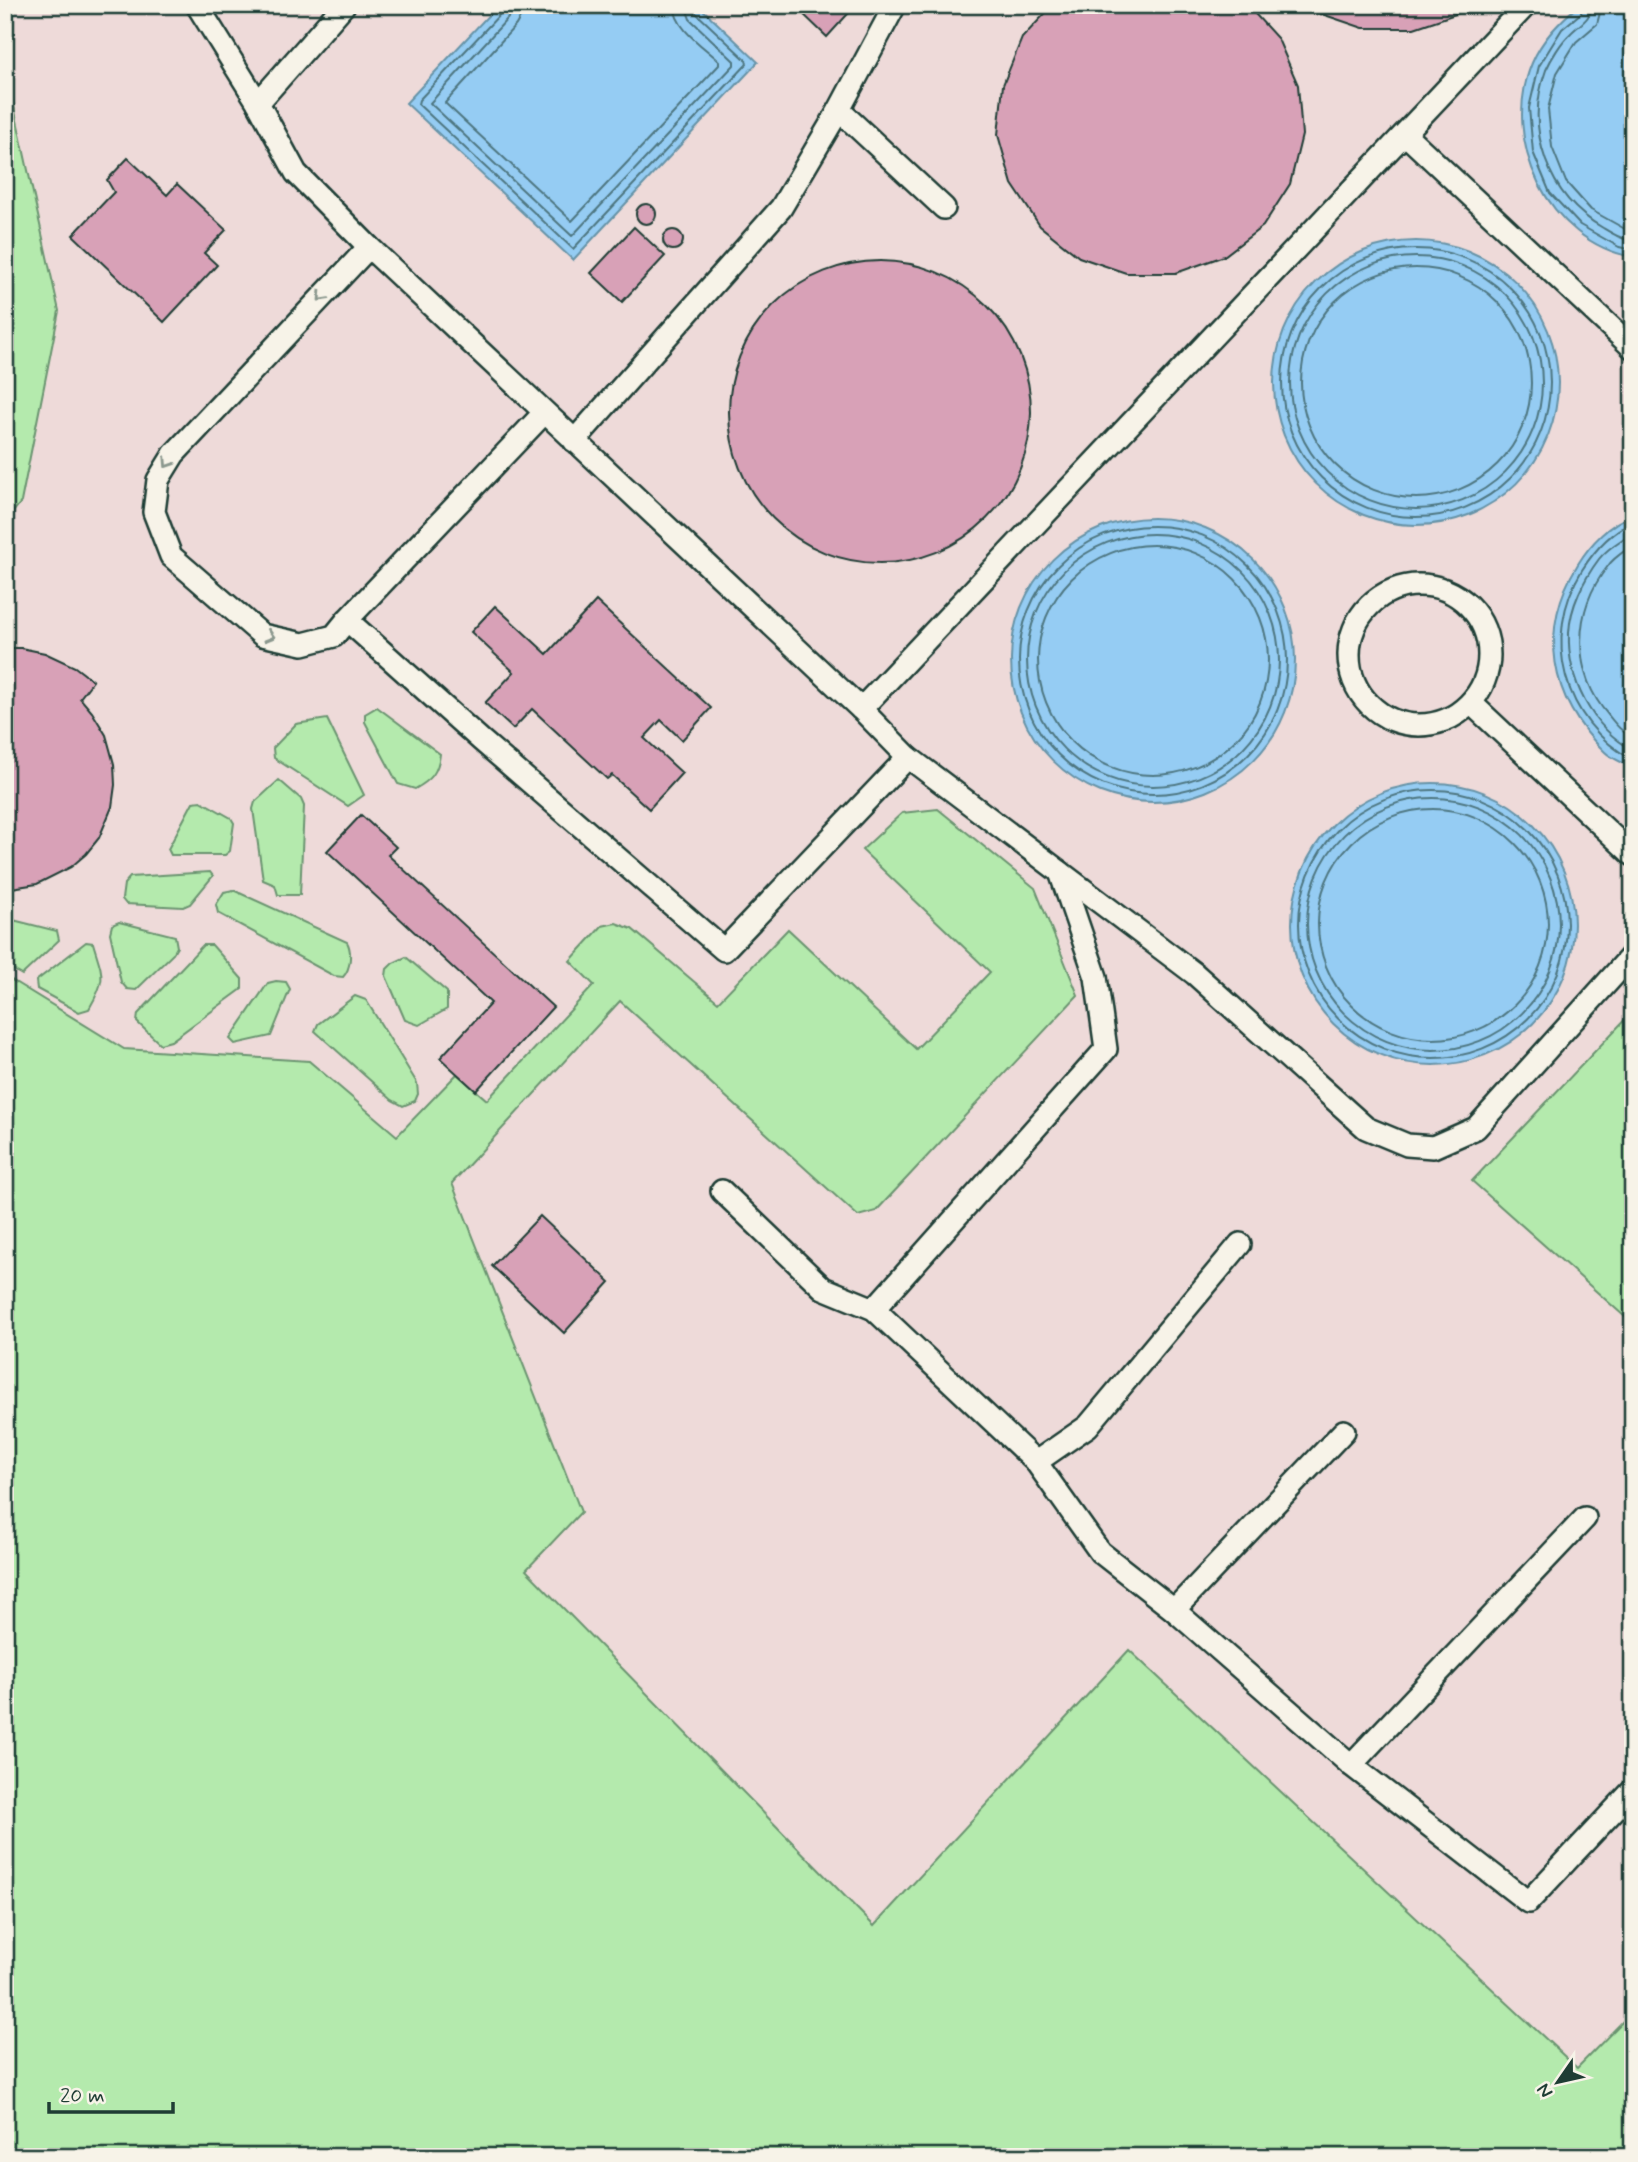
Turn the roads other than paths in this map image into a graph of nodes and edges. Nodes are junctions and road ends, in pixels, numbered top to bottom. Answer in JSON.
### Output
{"nodes":[{"id":1,"x":197,"y":5,"type":"edge"},
{"id":2,"x":344,"y":5,"type":"edge"},
{"id":3,"x":895,"y":5,"type":"edge"},
{"id":4,"x":1526,"y":5,"type":"edge"},
{"id":5,"x":258,"y":103,"type":"junction"},
{"id":6,"x":839,"y":110,"type":"junction"},
{"id":7,"x":1405,"y":134,"type":"junction"},
{"id":8,"x":944,"y":208,"type":"dead end"},
{"id":9,"x":369,"y":247,"type":"junction"},
{"id":10,"x":1633,"y":348,"type":"edge"},
{"id":11,"x":544,"y":413,"type":"junction"},
{"id":12,"x":574,"y":441,"type":"junction"},
{"id":13,"x":347,"y":620,"type":"junction"},
{"id":14,"x":1471,"y":703,"type":"junction"},
{"id":15,"x":861,"y":709,"type":"junction"},
{"id":16,"x":908,"y":757,"type":"junction"},
{"id":17,"x":1633,"y":855,"type":"edge"},
{"id":18,"x":1060,"y":872,"type":"junction"},
{"id":19,"x":1633,"y":954,"type":"edge"},
{"id":20,"x":722,"y":1191,"type":"dead end"},
{"id":21,"x":1240,"y":1244,"type":"dead end"},
{"id":22,"x":874,"y":1309,"type":"junction"},
{"id":23,"x":1344,"y":1431,"type":"dead end"},
{"id":24,"x":1036,"y":1462,"type":"junction"},
{"id":25,"x":1586,"y":1518,"type":"dead end"},
{"id":26,"x":1174,"y":1611,"type":"junction"},
{"id":27,"x":1352,"y":1765,"type":"junction"},
{"id":28,"x":1633,"y":1790,"type":"edge"}],
"edges":[{"from":1,"to":5,"type":"lane"},
{"from":2,"to":5,"type":"lane"},
{"from":3,"to":6,"type":"lane"},
{"from":4,"to":7,"type":"lane"},
{"from":5,"to":9,"type":"lane"},
{"from":6,"to":8,"type":"lane"},
{"from":6,"to":12,"type":"lane"},
{"from":7,"to":10,"type":"lane"},
{"from":7,"to":15,"type":"lane"},
{"from":9,"to":11,"type":"lane"},
{"from":9,"to":13,"type":"lane","one_way":true},
{"from":11,"to":12,"type":"lane"},
{"from":11,"to":13,"type":"lane"},
{"from":12,"to":15,"type":"lane"},
{"from":13,"to":16,"type":"lane"},
{"from":14,"to":14,"type":"lane"},
{"from":14,"to":17,"type":"lane"},
{"from":15,"to":16,"type":"lane"},
{"from":16,"to":18,"type":"lane"},
{"from":18,"to":19,"type":"lane"},
{"from":18,"to":22,"type":"lane"},
{"from":20,"to":22,"type":"lane"},
{"from":21,"to":24,"type":"lane"},
{"from":22,"to":24,"type":"lane"},
{"from":23,"to":26,"type":"lane"},
{"from":24,"to":26,"type":"lane"},
{"from":25,"to":27,"type":"lane"},
{"from":26,"to":27,"type":"lane"},
{"from":27,"to":28,"type":"lane"}]}
